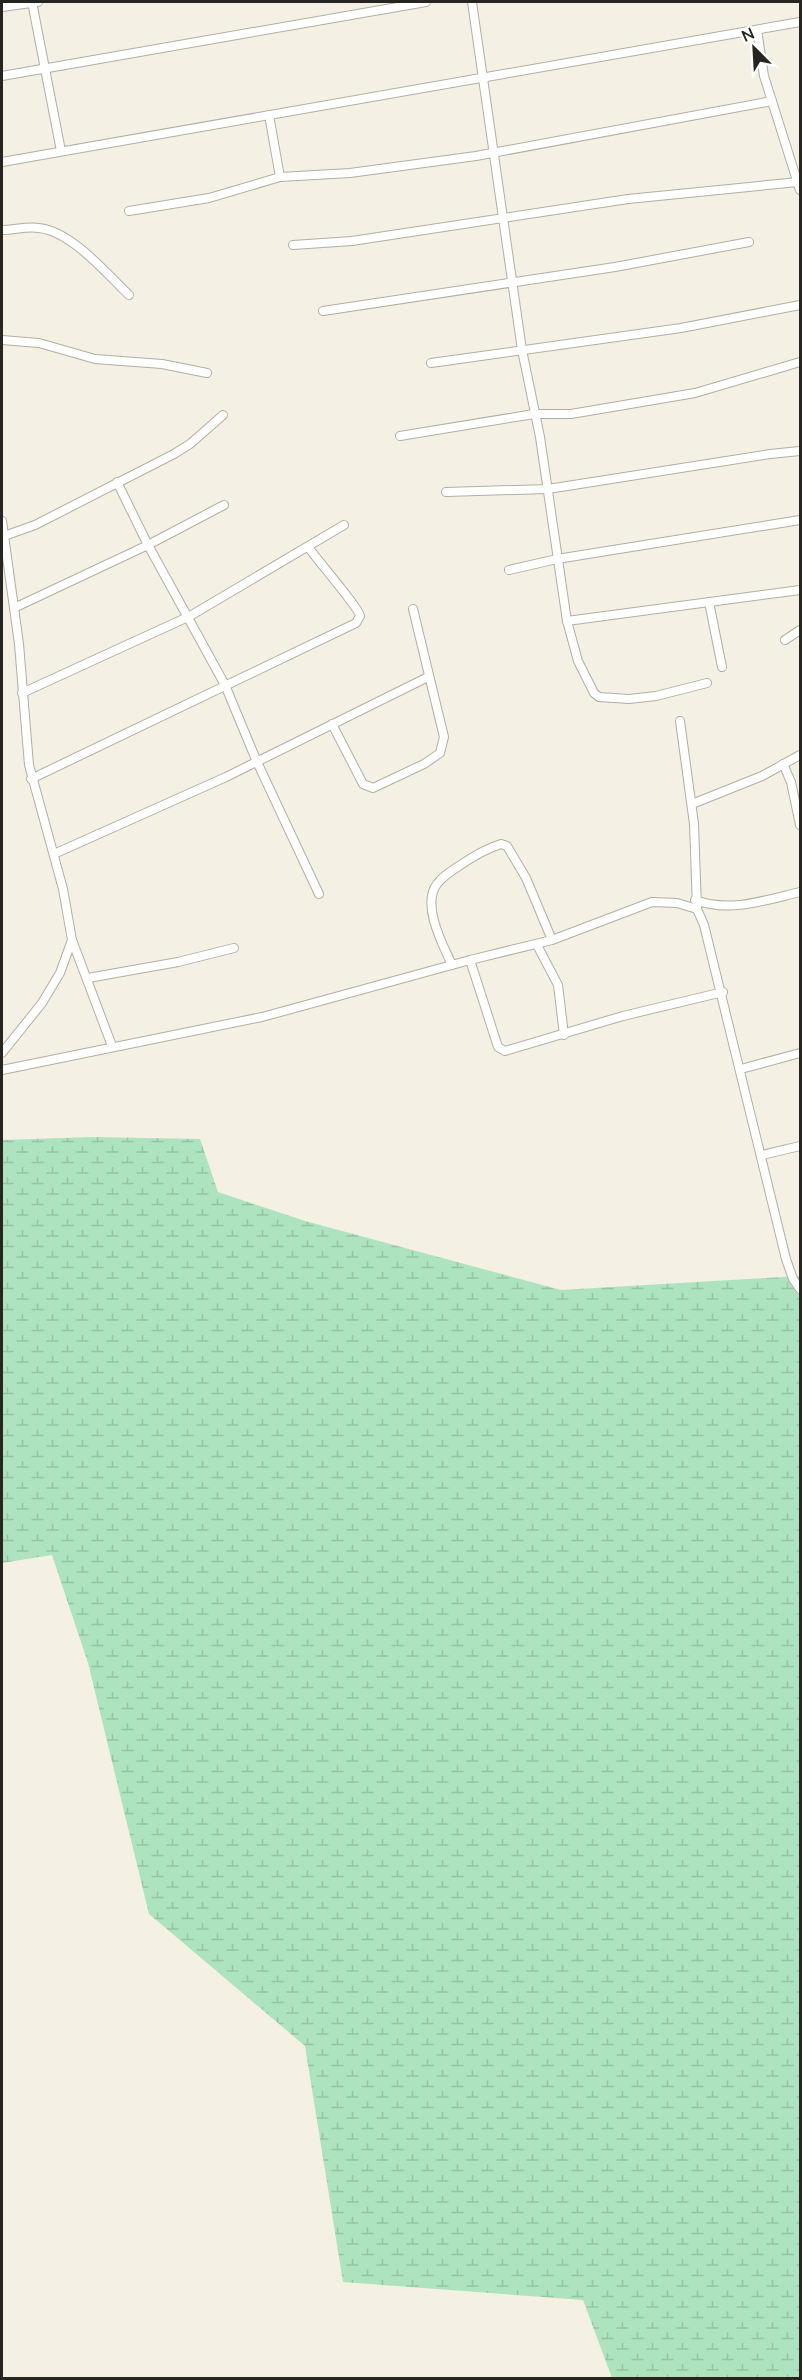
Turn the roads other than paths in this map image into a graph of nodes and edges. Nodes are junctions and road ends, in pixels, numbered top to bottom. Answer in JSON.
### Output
{"nodes":[{"id":1,"x":34,"y":2,"type":"edge"},
{"id":2,"x":426,"y":2,"type":"edge"},
{"id":3,"x":472,"y":2,"type":"edge"},
{"id":4,"x":2,"y":7,"type":"edge"},
{"id":5,"x":801,"y":22,"type":"edge"},
{"id":6,"x":757,"y":30,"type":"junction"},
{"id":7,"x":45,"y":68,"type":"junction"},
{"id":8,"x":2,"y":76,"type":"edge"},
{"id":9,"x":481,"y":78,"type":"junction"},
{"id":10,"x":772,"y":101,"type":"junction"},
{"id":11,"x":269,"y":115,"type":"junction"},
{"id":12,"x":61,"y":151,"type":"junction"},
{"id":13,"x":494,"y":153,"type":"junction"},
{"id":14,"x":2,"y":162,"type":"edge"},
{"id":15,"x":280,"y":177,"type":"junction"},
{"id":16,"x":800,"y":188,"type":"edge"},
{"id":17,"x":129,"y":211,"type":"dead end"},
{"id":18,"x":502,"y":219,"type":"junction"},
{"id":19,"x":2,"y":230,"type":"edge"},
{"id":20,"x":749,"y":242,"type":"dead end"},
{"id":21,"x":293,"y":245,"type":"dead end"},
{"id":22,"x":512,"y":283,"type":"junction"},
{"id":23,"x":129,"y":296,"type":"dead end"},
{"id":24,"x":801,"y":305,"type":"edge"},
{"id":25,"x":323,"y":311,"type":"dead end"},
{"id":26,"x":2,"y":340,"type":"edge"},
{"id":27,"x":522,"y":350,"type":"junction"},
{"id":28,"x":801,"y":362,"type":"edge"},
{"id":29,"x":431,"y":363,"type":"dead end"},
{"id":30,"x":207,"y":373,"type":"dead end"},
{"id":31,"x":534,"y":414,"type":"junction"},
{"id":32,"x":223,"y":415,"type":"dead end"},
{"id":33,"x":400,"y":436,"type":"dead end"},
{"id":34,"x":801,"y":452,"type":"edge"},
{"id":35,"x":117,"y":482,"type":"junction"},
{"id":36,"x":548,"y":489,"type":"junction"},
{"id":37,"x":446,"y":492,"type":"dead end"},
{"id":38,"x":224,"y":505,"type":"dead end"},
{"id":39,"x":801,"y":520,"type":"edge"},
{"id":40,"x":2,"y":521,"type":"edge"},
{"id":41,"x":344,"y":525,"type":"dead end"},
{"id":42,"x":4,"y":536,"type":"junction"},
{"id":43,"x":148,"y":545,"type":"junction"},
{"id":44,"x":309,"y":548,"type":"junction"},
{"id":45,"x":557,"y":559,"type":"junction"},
{"id":46,"x":508,"y":570,"type":"dead end"},
{"id":47,"x":801,"y":590,"type":"edge"},
{"id":48,"x":709,"y":602,"type":"junction"},
{"id":49,"x":14,"y":608,"type":"junction"},
{"id":50,"x":413,"y":609,"type":"dead end"},
{"id":51,"x":190,"y":616,"type":"junction"},
{"id":52,"x":567,"y":621,"type":"junction"},
{"id":53,"x":801,"y":630,"type":"edge"},
{"id":54,"x":785,"y":640,"type":"dead end"},
{"id":55,"x":722,"y":667,"type":"dead end"},
{"id":56,"x":428,"y":678,"type":"junction"},
{"id":57,"x":707,"y":683,"type":"dead end"},
{"id":58,"x":225,"y":685,"type":"junction"},
{"id":59,"x":22,"y":693,"type":"junction"},
{"id":60,"x":680,"y":721,"type":"dead end"},
{"id":61,"x":332,"y":724,"type":"junction"},
{"id":62,"x":801,"y":755,"type":"edge"},
{"id":63,"x":257,"y":762,"type":"junction"},
{"id":64,"x":783,"y":764,"type":"junction"},
{"id":65,"x":31,"y":779,"type":"junction"},
{"id":66,"x":692,"y":804,"type":"junction"},
{"id":67,"x":801,"y":825,"type":"edge"},
{"id":68,"x":54,"y":854,"type":"junction"},
{"id":69,"x":801,"y":892,"type":"edge"},
{"id":70,"x":318,"y":894,"type":"dead end"},
{"id":71,"x":695,"y":900,"type":"junction"},
{"id":72,"x":697,"y":909,"type":"junction"},
{"id":73,"x":72,"y":940,"type":"junction"},
{"id":74,"x":552,"y":940,"type":"junction"},
{"id":75,"x":537,"y":945,"type":"junction"},
{"id":76,"x":234,"y":948,"type":"dead end"},
{"id":77,"x":470,"y":960,"type":"junction"},
{"id":78,"x":452,"y":965,"type":"junction"},
{"id":79,"x":88,"y":978,"type":"junction"},
{"id":80,"x":723,"y":992,"type":"junction"},
{"id":81,"x":564,"y":1035,"type":"junction"},
{"id":82,"x":112,"y":1046,"type":"junction"},
{"id":83,"x":2,"y":1053,"type":"edge"},
{"id":84,"x":801,"y":1053,"type":"edge"},
{"id":85,"x":741,"y":1069,"type":"junction"},
{"id":86,"x":2,"y":1070,"type":"edge"},
{"id":87,"x":801,"y":1146,"type":"edge"},
{"id":88,"x":762,"y":1155,"type":"junction"},
{"id":89,"x":801,"y":1289,"type":"edge"}],
"edges":[{"from":1,"to":4,"type":"street"},
{"from":1,"to":7,"type":"street"},
{"from":2,"to":7,"type":"street"},
{"from":3,"to":9,"type":"street"},
{"from":5,"to":6,"type":"street"},
{"from":6,"to":9,"type":"street"},
{"from":6,"to":10,"type":"street"},
{"from":7,"to":8,"type":"street"},
{"from":7,"to":12,"type":"street"},
{"from":9,"to":11,"type":"street"},
{"from":9,"to":13,"type":"street"},
{"from":10,"to":13,"type":"street"},
{"from":10,"to":16,"type":"street"},
{"from":11,"to":12,"type":"street"},
{"from":11,"to":15,"type":"street"},
{"from":12,"to":14,"type":"street"},
{"from":13,"to":15,"type":"street"},
{"from":13,"to":18,"type":"street"},
{"from":15,"to":17,"type":"street"},
{"from":16,"to":18,"type":"street"},
{"from":18,"to":21,"type":"street"},
{"from":18,"to":22,"type":"street"},
{"from":19,"to":23,"type":"street"},
{"from":20,"to":22,"type":"street"},
{"from":22,"to":25,"type":"street"},
{"from":22,"to":27,"type":"street"},
{"from":24,"to":27,"type":"street"},
{"from":26,"to":30,"type":"street"},
{"from":27,"to":29,"type":"street"},
{"from":27,"to":31,"type":"street"},
{"from":28,"to":31,"type":"street"},
{"from":31,"to":33,"type":"street"},
{"from":31,"to":36,"type":"street"},
{"from":32,"to":35,"type":"street"},
{"from":34,"to":36,"type":"street"},
{"from":35,"to":42,"type":"street"},
{"from":35,"to":43,"type":"street"},
{"from":36,"to":37,"type":"street"},
{"from":36,"to":45,"type":"street"},
{"from":38,"to":43,"type":"street"},
{"from":39,"to":45,"type":"street"},
{"from":40,"to":42,"type":"street"},
{"from":41,"to":44,"type":"street"},
{"from":42,"to":49,"type":"street"},
{"from":43,"to":49,"type":"street"},
{"from":43,"to":51,"type":"street"},
{"from":44,"to":51,"type":"street"},
{"from":44,"to":58,"type":"street"},
{"from":45,"to":46,"type":"street"},
{"from":45,"to":52,"type":"street"},
{"from":47,"to":48,"type":"street"},
{"from":48,"to":52,"type":"street"},
{"from":48,"to":55,"type":"street"},
{"from":49,"to":59,"type":"street"},
{"from":50,"to":56,"type":"street"},
{"from":51,"to":58,"type":"street"},
{"from":51,"to":59,"type":"street"},
{"from":52,"to":57,"type":"street"},
{"from":53,"to":54,"type":"street"},
{"from":56,"to":61,"type":"street"},
{"from":56,"to":61,"type":"street"},
{"from":58,"to":63,"type":"street"},
{"from":58,"to":65,"type":"street"},
{"from":59,"to":65,"type":"street"},
{"from":60,"to":66,"type":"street"},
{"from":61,"to":63,"type":"street"},
{"from":62,"to":64,"type":"street"},
{"from":63,"to":68,"type":"street"},
{"from":63,"to":70,"type":"street"},
{"from":64,"to":66,"type":"street"},
{"from":64,"to":67,"type":"street"},
{"from":65,"to":68,"type":"street"},
{"from":66,"to":71,"type":"street"},
{"from":68,"to":73,"type":"street"},
{"from":69,"to":71,"type":"street"},
{"from":71,"to":72,"type":"street"},
{"from":72,"to":74,"type":"street"},
{"from":72,"to":80,"type":"street"},
{"from":73,"to":79,"type":"street"},
{"from":73,"to":83,"type":"street"},
{"from":74,"to":75,"type":"street"},
{"from":74,"to":78,"type":"street"},
{"from":75,"to":77,"type":"street"},
{"from":75,"to":81,"type":"street"},
{"from":76,"to":79,"type":"street"},
{"from":77,"to":78,"type":"street"},
{"from":77,"to":81,"type":"street"},
{"from":78,"to":82,"type":"street"},
{"from":79,"to":82,"type":"street"},
{"from":80,"to":81,"type":"street"},
{"from":80,"to":85,"type":"street"},
{"from":82,"to":86,"type":"street"},
{"from":84,"to":85,"type":"street"},
{"from":85,"to":88,"type":"street"},
{"from":87,"to":88,"type":"street"},
{"from":88,"to":89,"type":"street"}]}
